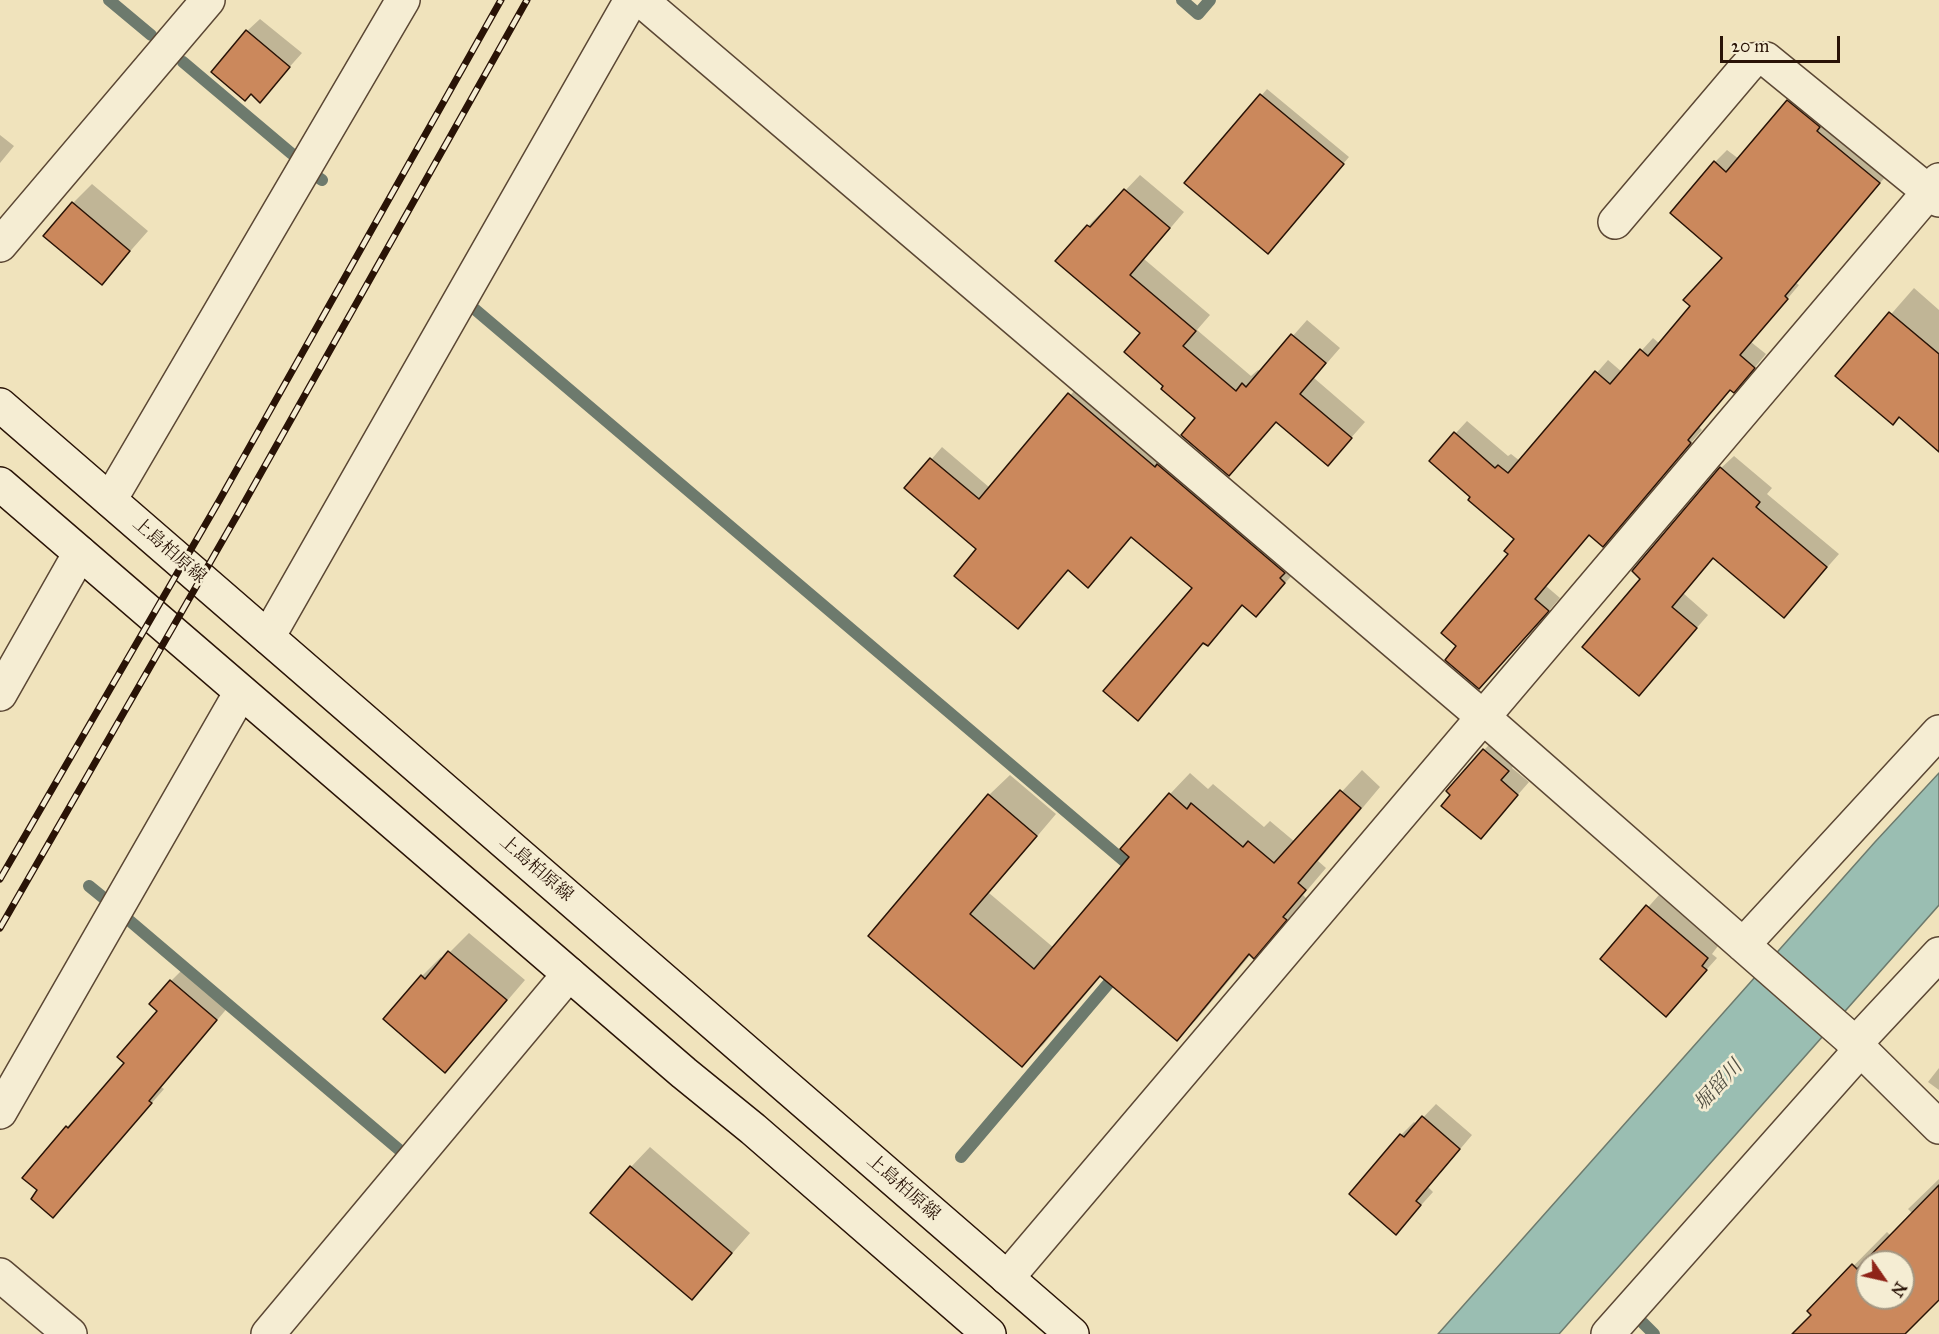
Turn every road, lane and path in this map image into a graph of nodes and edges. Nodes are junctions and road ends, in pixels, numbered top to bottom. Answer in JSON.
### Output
{"nodes":[{"id":1,"x":208,"y":0,"type":"edge"},
{"id":2,"x":403,"y":0,"type":"edge"},
{"id":3,"x":631,"y":0,"type":"edge"},
{"id":4,"x":641,"y":0,"type":"edge"},
{"id":5,"x":1936,"y":190,"type":"edge"},
{"id":6,"x":1615,"y":222,"type":"dead end"},
{"id":7,"x":0,"y":246,"type":"edge"},
{"id":8,"x":0,"y":405,"type":"edge"},
{"id":9,"x":0,"y":484,"type":"edge"},
{"id":10,"x":110,"y":500,"type":"junction"},
{"id":11,"x":80,"y":553,"type":"junction"},
{"id":12,"x":268,"y":637,"type":"junction"},
{"id":13,"x":241,"y":692,"type":"junction"},
{"id":14,"x":0,"y":694,"type":"edge"},
{"id":15,"x":1483,"y":717,"type":"junction"},
{"id":16,"x":1939,"y":732,"type":"edge"},
{"id":17,"x":1746,"y":948,"type":"junction"},
{"id":18,"x":1939,"y":954,"type":"edge"},
{"id":19,"x":569,"y":974,"type":"junction"},
{"id":20,"x":1854,"y":1043,"type":"junction"},
{"id":21,"x":0,"y":1112,"type":"edge"},
{"id":22,"x":1939,"y":1127,"type":"edge"},
{"id":23,"x":0,"y":1275,"type":"edge"},
{"id":24,"x":1007,"y":1278,"type":"junction"},
{"id":25,"x":70,"y":1334,"type":"edge"},
{"id":26,"x":268,"y":1334,"type":"edge"},
{"id":27,"x":989,"y":1334,"type":"edge"},
{"id":28,"x":1072,"y":1334,"type":"edge"},
{"id":29,"x":1608,"y":1334,"type":"edge"}],
"edges":[{"from":1,"to":7,"type":"street"},
{"from":2,"to":10,"type":"street"},
{"from":3,"to":12,"type":"street"},
{"from":4,"to":15,"type":"street"},
{"from":5,"to":6,"type":"street"},
{"from":5,"to":15,"type":"street"},
{"from":8,"to":10,"type":"street","name":"上島柏原線"},
{"from":9,"to":11,"type":"street"},
{"from":10,"to":12,"type":"street","name":"上島柏原線"},
{"from":11,"to":13,"type":"street"},
{"from":11,"to":14,"type":"street"},
{"from":12,"to":24,"type":"street","name":"上島柏原線"},
{"from":13,"to":19,"type":"street"},
{"from":13,"to":21,"type":"street"},
{"from":15,"to":17,"type":"street"},
{"from":15,"to":24,"type":"street"},
{"from":16,"to":17,"type":"street"},
{"from":17,"to":20,"type":"street"},
{"from":18,"to":20,"type":"street"},
{"from":19,"to":26,"type":"street"},
{"from":19,"to":27,"type":"street"},
{"from":20,"to":22,"type":"street"},
{"from":20,"to":29,"type":"street"},
{"from":23,"to":25,"type":"street"},
{"from":24,"to":28,"type":"street","name":"上島柏原線"}]}
